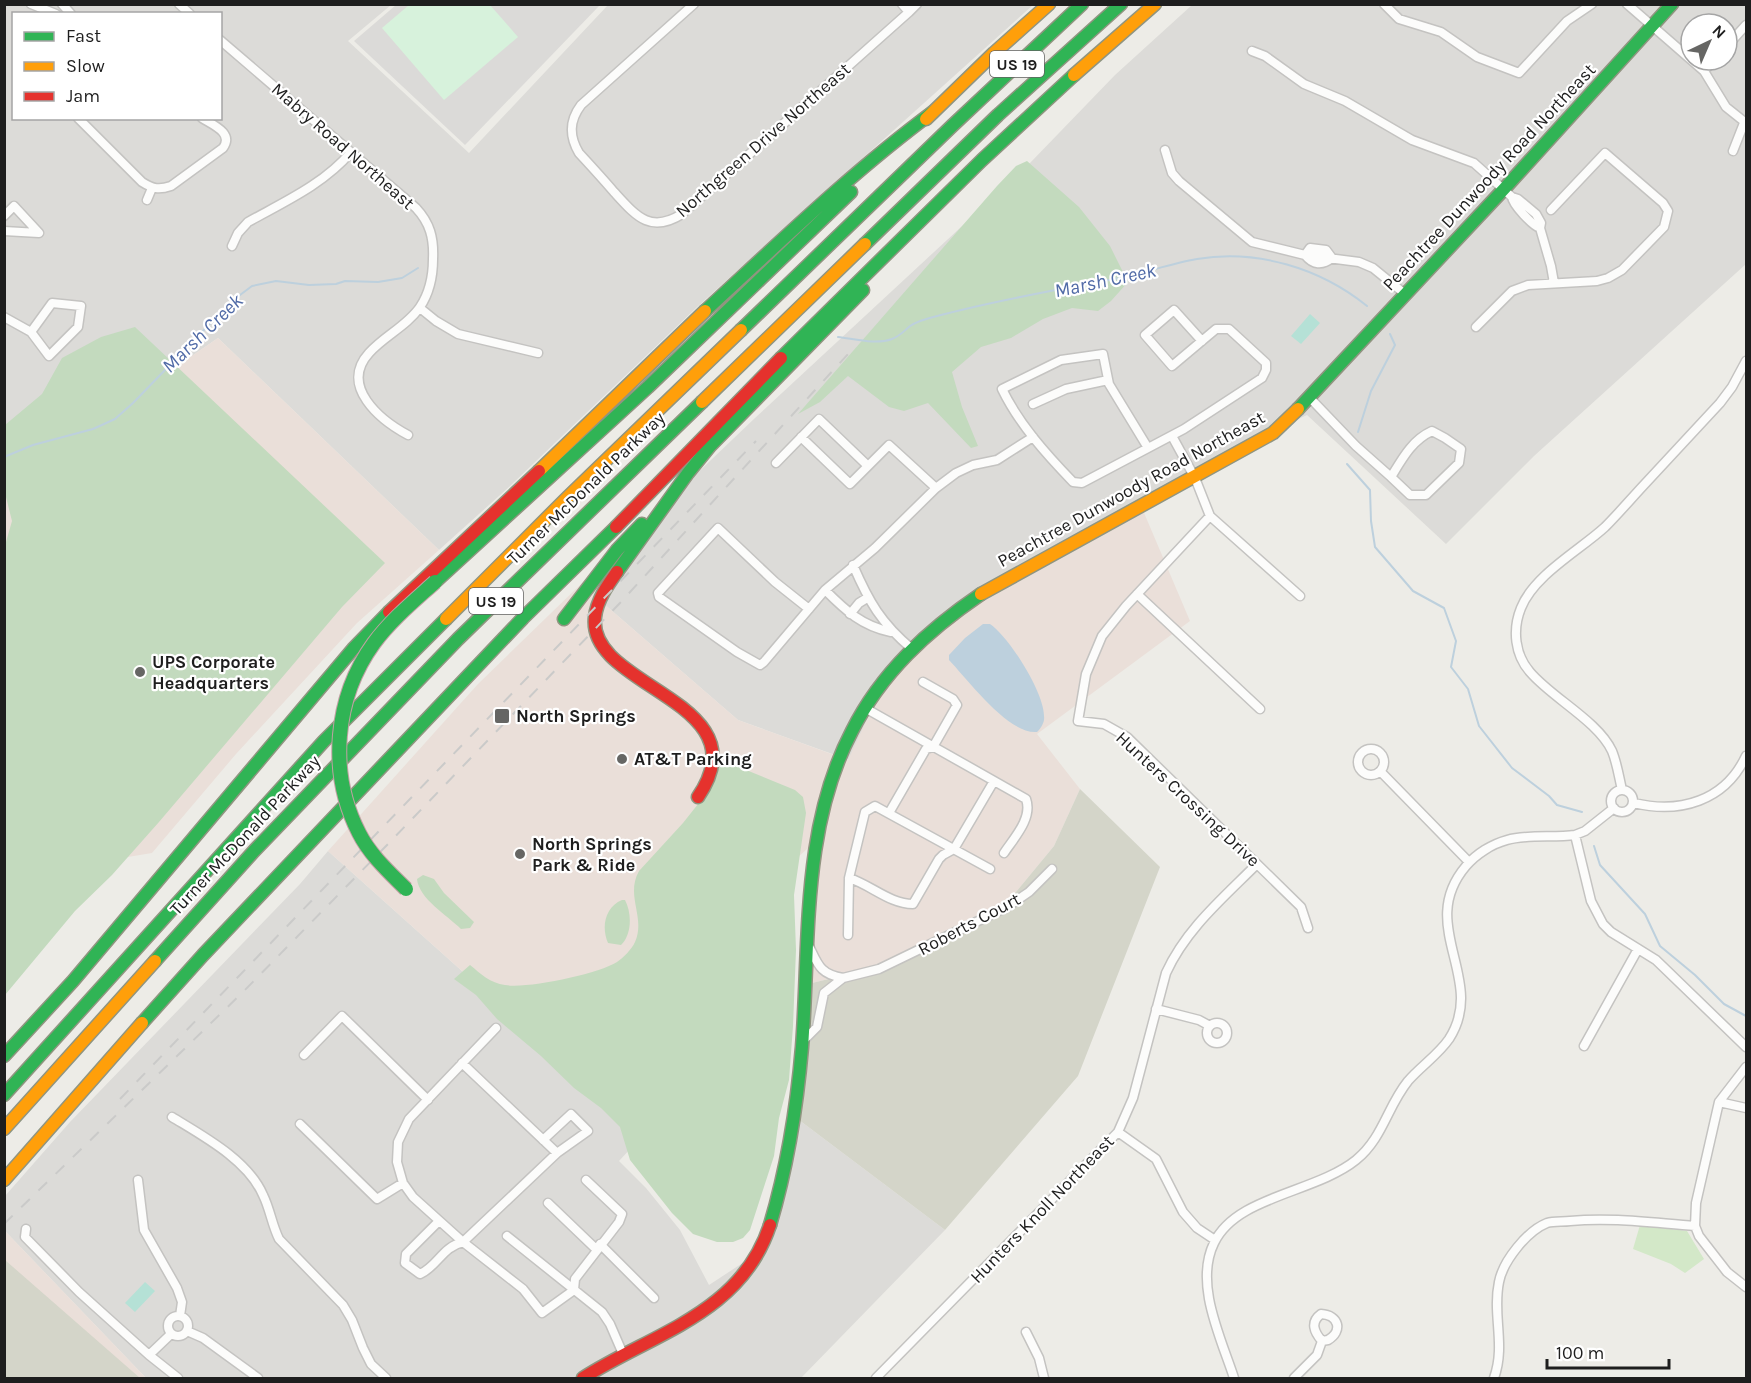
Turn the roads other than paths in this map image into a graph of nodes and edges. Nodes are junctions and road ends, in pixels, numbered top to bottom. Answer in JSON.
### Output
{"nodes":[{"id":1,"x":31,"y":4,"type":"edge"},
{"id":2,"x":694,"y":4,"type":"edge"},
{"id":3,"x":902,"y":4,"type":"edge"},
{"id":4,"x":917,"y":4,"type":"edge"},
{"id":5,"x":1048,"y":4,"type":"edge"},
{"id":6,"x":1082,"y":4,"type":"edge"},
{"id":7,"x":1120,"y":4,"type":"edge"},
{"id":8,"x":1155,"y":4,"type":"edge"},
{"id":9,"x":1384,"y":4,"type":"edge"},
{"id":10,"x":1592,"y":4,"type":"edge"},
{"id":11,"x":1627,"y":4,"type":"edge"},
{"id":12,"x":1672,"y":4,"type":"edge"},
{"id":13,"x":51,"y":12,"type":"edge"},
{"id":14,"x":909,"y":12,"type":"junction"},
{"id":15,"x":1651,"y":26,"type":"junction"},
{"id":16,"x":222,"y":42,"type":"edge"},
{"id":17,"x":1679,"y":50,"type":"edge"},
{"id":18,"x":1252,"y":51,"type":"dead end"},
{"id":19,"x":1705,"y":72,"type":"edge"},
{"id":20,"x":933,"y":112,"type":"junction"},
{"id":21,"x":80,"y":120,"type":"edge"},
{"id":22,"x":205,"y":120,"type":"edge"},
{"id":23,"x":1745,"y":123,"type":"edge"},
{"id":24,"x":1165,"y":150,"type":"dead end"},
{"id":25,"x":1733,"y":151,"type":"dead end"},
{"id":26,"x":351,"y":152,"type":"junction"},
{"id":27,"x":152,"y":188,"type":"junction"},
{"id":28,"x":1508,"y":193,"type":"junction"},
{"id":29,"x":147,"y":200,"type":"dead end"},
{"id":30,"x":936,"y":204,"type":"junction"},
{"id":31,"x":1551,"y":210,"type":"dead end"},
{"id":32,"x":4,"y":216,"type":"edge"},
{"id":33,"x":1538,"y":228,"type":"junction"},
{"id":34,"x":4,"y":231,"type":"edge"},
{"id":35,"x":232,"y":246,"type":"dead end"},
{"id":36,"x":1554,"y":283,"type":"junction"},
{"id":37,"x":1404,"y":294,"type":"junction"},
{"id":38,"x":420,"y":308,"type":"junction"},
{"id":39,"x":4,"y":317,"type":"edge"},
{"id":40,"x":1476,"y":327,"type":"dead end"},
{"id":41,"x":31,"y":332,"type":"junction"},
{"id":42,"x":1202,"y":341,"type":"junction"},
{"id":43,"x":538,"y":353,"type":"dead end"},
{"id":44,"x":1746,"y":361,"type":"edge"},
{"id":45,"x":1108,"y":380,"type":"junction"},
{"id":46,"x":1310,"y":398,"type":"junction"},
{"id":47,"x":1033,"y":404,"type":"dead end"},
{"id":48,"x":408,"y":435,"type":"dead end"},
{"id":49,"x":1172,"y":436,"type":"junction"},
{"id":50,"x":801,"y":437,"type":"junction"},
{"id":51,"x":1033,"y":437,"type":"junction"},
{"id":52,"x":1148,"y":447,"type":"junction"},
{"id":53,"x":776,"y":463,"type":"dead end"},
{"id":54,"x":868,"y":466,"type":"junction"},
{"id":55,"x":688,"y":473,"type":"junction"},
{"id":56,"x":1391,"y":477,"type":"junction"},
{"id":57,"x":1195,"y":478,"type":"junction"},
{"id":58,"x":936,"y":488,"type":"junction"},
{"id":59,"x":1210,"y":516,"type":"junction"},
{"id":60,"x":853,"y":566,"type":"junction"},
{"id":61,"x":825,"y":590,"type":"junction"},
{"id":62,"x":1137,"y":594,"type":"junction"},
{"id":63,"x":1300,"y":596,"type":"dead end"},
{"id":64,"x":867,"y":598,"type":"junction"},
{"id":65,"x":808,"y":609,"type":"junction"},
{"id":66,"x":877,"y":613,"type":"junction"},
{"id":67,"x":850,"y":614,"type":"junction"},
{"id":68,"x":564,"y":619,"type":"dead end"},
{"id":69,"x":867,"y":625,"type":"junction"},
{"id":70,"x":891,"y":632,"type":"junction"},
{"id":71,"x":912,"y":649,"type":"junction"},
{"id":72,"x":923,"y":682,"type":"dead end"},
{"id":73,"x":865,"y":708,"type":"junction"},
{"id":74,"x":1260,"y":709,"type":"dead end"},
{"id":75,"x":933,"y":747,"type":"junction"},
{"id":76,"x":1746,"y":756,"type":"edge"},
{"id":77,"x":1743,"y":770,"type":"edge"},
{"id":78,"x":1380,"y":771,"type":"dead end"},
{"id":79,"x":994,"y":781,"type":"junction"},
{"id":80,"x":1622,"y":790,"type":"junction"},
{"id":81,"x":698,"y":797,"type":"dead end"},
{"id":82,"x":1634,"y":803,"type":"junction"},
{"id":83,"x":1614,"y":808,"type":"junction"},
{"id":84,"x":889,"y":813,"type":"junction"},
{"id":85,"x":1575,"y":835,"type":"junction"},
{"id":86,"x":954,"y":849,"type":"junction"},
{"id":87,"x":1004,"y":854,"type":"dead end"},
{"id":88,"x":1469,"y":862,"type":"junction"},
{"id":89,"x":1257,"y":864,"type":"junction"},
{"id":90,"x":1052,"y":868,"type":"dead end"},
{"id":91,"x":990,"y":869,"type":"dead end"},
{"id":92,"x":849,"y":878,"type":"junction"},
{"id":93,"x":406,"y":889,"type":"dead end"},
{"id":94,"x":1308,"y":928,"type":"dead end"},
{"id":95,"x":848,"y":934,"type":"dead end"},
{"id":96,"x":808,"y":944,"type":"junction"},
{"id":97,"x":1638,"y":949,"type":"junction"},
{"id":98,"x":843,"y":978,"type":"junction"},
{"id":99,"x":1156,"y":1009,"type":"junction"},
{"id":100,"x":1210,"y":1026,"type":"dead end"},
{"id":101,"x":496,"y":1028,"type":"dead end"},
{"id":102,"x":802,"y":1042,"type":"junction"},
{"id":103,"x":1584,"y":1046,"type":"dead end"},
{"id":104,"x":1746,"y":1047,"type":"edge"},
{"id":105,"x":304,"y":1055,"type":"dead end"},
{"id":106,"x":4,"y":1056,"type":"edge"},
{"id":107,"x":462,"y":1063,"type":"junction"},
{"id":108,"x":1746,"y":1067,"type":"edge"},
{"id":109,"x":4,"y":1095,"type":"edge"},
{"id":110,"x":428,"y":1100,"type":"junction"},
{"id":111,"x":1719,"y":1102,"type":"junction"},
{"id":112,"x":1746,"y":1108,"type":"edge"},
{"id":113,"x":172,"y":1117,"type":"dead end"},
{"id":114,"x":300,"y":1124,"type":"dead end"},
{"id":115,"x":4,"y":1129,"type":"edge"},
{"id":116,"x":1118,"y":1132,"type":"junction"},
{"id":117,"x":543,"y":1140,"type":"junction"},
{"id":118,"x":557,"y":1153,"type":"junction"},
{"id":119,"x":4,"y":1180,"type":"edge"},
{"id":120,"x":138,"y":1180,"type":"dead end"},
{"id":121,"x":586,"y":1180,"type":"dead end"},
{"id":122,"x":402,"y":1183,"type":"junction"},
{"id":123,"x":548,"y":1203,"type":"dead end"},
{"id":124,"x":439,"y":1221,"type":"junction"},
{"id":125,"x":1695,"y":1226,"type":"junction"},
{"id":126,"x":26,"y":1229,"type":"dead end"},
{"id":127,"x":507,"y":1236,"type":"dead end"},
{"id":128,"x":1215,"y":1240,"type":"junction"},
{"id":129,"x":463,"y":1242,"type":"junction"},
{"id":130,"x":598,"y":1246,"type":"junction"},
{"id":131,"x":1746,"y":1287,"type":"edge"},
{"id":132,"x":574,"y":1290,"type":"junction"},
{"id":133,"x":654,"y":1298,"type":"dead end"},
{"id":134,"x":180,"y":1316,"type":"junction"},
{"id":135,"x":188,"y":1331,"type":"junction"},
{"id":136,"x":1026,"y":1332,"type":"dead end"},
{"id":137,"x":171,"y":1334,"type":"junction"},
{"id":138,"x":1322,"y":1341,"type":"dead end"},
{"id":139,"x":623,"y":1354,"type":"junction"},
{"id":140,"x":149,"y":1355,"type":"junction"},
{"id":141,"x":178,"y":1378,"type":"edge"},
{"id":142,"x":258,"y":1378,"type":"edge"},
{"id":143,"x":386,"y":1378,"type":"edge"},
{"id":144,"x":583,"y":1378,"type":"edge"},
{"id":145,"x":876,"y":1378,"type":"edge"},
{"id":146,"x":1044,"y":1378,"type":"edge"},
{"id":147,"x":1234,"y":1378,"type":"edge"},
{"id":148,"x":1294,"y":1378,"type":"edge"},
{"id":149,"x":1494,"y":1378,"type":"edge"}],
"edges":[{"from":1,"to":13,"type":"street"},
{"from":2,"to":14,"type":"street","name":"Northgreen Drive Northeast"},
{"from":3,"to":14,"type":"street"},
{"from":4,"to":14,"type":"street","name":"Northgreen Drive Northeast"},
{"from":5,"to":20,"type":"main road"},
{"from":6,"to":109,"type":"main road","name":"Turner McDonald Parkway","number":"US 19"},
{"from":7,"to":115,"type":"main road","name":"Turner McDonald Parkway","number":"US 19"},
{"from":8,"to":30,"type":"main road"},
{"from":9,"to":10,"type":"street"},
{"from":11,"to":15,"type":"street"},
{"from":12,"to":15,"type":"main road","name":"Peachtree Dunwoody Road Northeast"},
{"from":15,"to":17,"type":"street"},
{"from":15,"to":28,"type":"main road","name":"Peachtree Dunwoody Road Northeast"},
{"from":16,"to":26,"type":"street","name":"Mabry Road Northeast"},
{"from":18,"to":28,"type":"street"},
{"from":19,"to":23,"type":"street"},
{"from":20,"to":93,"type":"main road","bridge":true},
{"from":20,"to":106,"type":"main road"},
{"from":21,"to":27,"type":"street"},
{"from":22,"to":27,"type":"street"},
{"from":23,"to":25,"type":"street"},
{"from":24,"to":37,"type":"street"},
{"from":26,"to":35,"type":"street"},
{"from":26,"to":38,"type":"street","name":"Mabry Road Northeast"},
{"from":27,"to":29,"type":"street"},
{"from":28,"to":33,"type":"street"},
{"from":28,"to":33,"type":"street"},
{"from":28,"to":37,"type":"main road","name":"Peachtree Dunwoody Road Northeast"},
{"from":30,"to":55,"type":"main road"},
{"from":30,"to":119,"type":"main road"},
{"from":31,"to":36,"type":"street"},
{"from":32,"to":34,"type":"street"},
{"from":33,"to":36,"type":"street"},
{"from":36,"to":40,"type":"street"},
{"from":37,"to":46,"type":"main road","name":"Peachtree Dunwoody Road Northeast"},
{"from":38,"to":43,"type":"street"},
{"from":38,"to":48,"type":"street","name":"Mabry Road Northeast"},
{"from":39,"to":41,"type":"street"},
{"from":41,"to":41,"type":"street"},
{"from":42,"to":42,"type":"street"},
{"from":42,"to":49,"type":"street"},
{"from":44,"to":80,"type":"street"},
{"from":45,"to":47,"type":"street"},
{"from":45,"to":51,"type":"street"},
{"from":45,"to":52,"type":"street"},
{"from":46,"to":56,"type":"street"},
{"from":46,"to":57,"type":"main road","name":"Peachtree Dunwoody Road Northeast"},
{"from":49,"to":52,"type":"street"},
{"from":49,"to":57,"type":"street"},
{"from":50,"to":53,"type":"street"},
{"from":50,"to":54,"type":"street"},
{"from":50,"to":54,"type":"street"},
{"from":51,"to":52,"type":"street"},
{"from":51,"to":58,"type":"street"},
{"from":54,"to":58,"type":"street"},
{"from":55,"to":68,"type":"main road"},
{"from":55,"to":81,"type":"main road"},
{"from":56,"to":56,"type":"street"},
{"from":57,"to":59,"type":"street"},
{"from":57,"to":71,"type":"main road","name":"Peachtree Dunwoody Road Northeast"},
{"from":58,"to":60,"type":"street"},
{"from":59,"to":62,"type":"street","name":"Hunters Crossing Drive"},
{"from":59,"to":63,"type":"street"},
{"from":60,"to":61,"type":"street"},
{"from":60,"to":64,"type":"street"},
{"from":61,"to":65,"type":"street"},
{"from":61,"to":67,"type":"street"},
{"from":62,"to":74,"type":"street"},
{"from":62,"to":89,"type":"street","name":"Hunters Crossing Drive"},
{"from":64,"to":66,"type":"street"},
{"from":64,"to":67,"type":"street"},
{"from":65,"to":65,"type":"street"},
{"from":66,"to":69,"type":"street"},
{"from":66,"to":70,"type":"street"},
{"from":67,"to":69,"type":"street"},
{"from":69,"to":70,"type":"street"},
{"from":70,"to":71,"type":"street"},
{"from":71,"to":73,"type":"main road","name":"Peachtree Dunwoody Road Northeast"},
{"from":72,"to":75,"type":"street"},
{"from":73,"to":75,"type":"street"},
{"from":73,"to":96,"type":"main road","name":"Peachtree Dunwoody Road Northeast"},
{"from":75,"to":79,"type":"street"},
{"from":75,"to":84,"type":"street"},
{"from":76,"to":77,"type":"street"},
{"from":77,"to":82,"type":"street"},
{"from":78,"to":88,"type":"street"},
{"from":79,"to":86,"type":"street"},
{"from":79,"to":87,"type":"street"},
{"from":80,"to":82,"type":"street"},
{"from":80,"to":83,"type":"street"},
{"from":82,"to":83,"type":"street"},
{"from":83,"to":85,"type":"street"},
{"from":84,"to":86,"type":"street"},
{"from":84,"to":92,"type":"street"},
{"from":85,"to":88,"type":"street"},
{"from":85,"to":97,"type":"street"},
{"from":86,"to":91,"type":"street"},
{"from":86,"to":92,"type":"street"},
{"from":88,"to":128,"type":"street"},
{"from":89,"to":94,"type":"street","name":"Hunters Crossing Drive"},
{"from":89,"to":99,"type":"street","name":"Hunters Knoll Northeast"},
{"from":90,"to":98,"type":"street","name":"Roberts Court"},
{"from":92,"to":95,"type":"street"},
{"from":96,"to":98,"type":"street"},
{"from":96,"to":102,"type":"main road","name":"Peachtree Dunwoody Road Northeast"},
{"from":97,"to":103,"type":"street"},
{"from":97,"to":104,"type":"street"},
{"from":98,"to":102,"type":"street","name":"Peachtree Dunwoody Road Northeast"},
{"from":99,"to":100,"type":"street"},
{"from":99,"to":116,"type":"street","name":"Hunters Knoll Northeast"},
{"from":101,"to":107,"type":"street"},
{"from":102,"to":139,"type":"main road","name":"Peachtree Dunwoody Road Northeast"},
{"from":105,"to":110,"type":"street"},
{"from":107,"to":110,"type":"street"},
{"from":107,"to":117,"type":"street"},
{"from":108,"to":111,"type":"street"},
{"from":110,"to":122,"type":"street"},
{"from":111,"to":112,"type":"street"},
{"from":111,"to":125,"type":"street"},
{"from":113,"to":143,"type":"street"},
{"from":114,"to":122,"type":"street"},
{"from":116,"to":128,"type":"street"},
{"from":116,"to":145,"type":"street","name":"Hunters Knoll Northeast"},
{"from":117,"to":118,"type":"street"},
{"from":117,"to":118,"type":"street"},
{"from":118,"to":129,"type":"street"},
{"from":120,"to":134,"type":"street"},
{"from":121,"to":130,"type":"street"},
{"from":122,"to":124,"type":"street"},
{"from":123,"to":130,"type":"street"},
{"from":124,"to":129,"type":"street"},
{"from":124,"to":129,"type":"street"},
{"from":125,"to":131,"type":"street"},
{"from":125,"to":149,"type":"street"},
{"from":126,"to":140,"type":"street"},
{"from":127,"to":132,"type":"street"},
{"from":128,"to":147,"type":"street"},
{"from":129,"to":132,"type":"street"},
{"from":130,"to":132,"type":"street"},
{"from":130,"to":133,"type":"street"},
{"from":132,"to":139,"type":"street"},
{"from":134,"to":135,"type":"street"},
{"from":134,"to":137,"type":"street"},
{"from":135,"to":137,"type":"street"},
{"from":135,"to":142,"type":"street"},
{"from":136,"to":146,"type":"street"},
{"from":137,"to":140,"type":"street"},
{"from":138,"to":148,"type":"street"},
{"from":139,"to":144,"type":"main road","name":"Peachtree Dunwoody Road Northeast"},
{"from":140,"to":141,"type":"street"}]}
